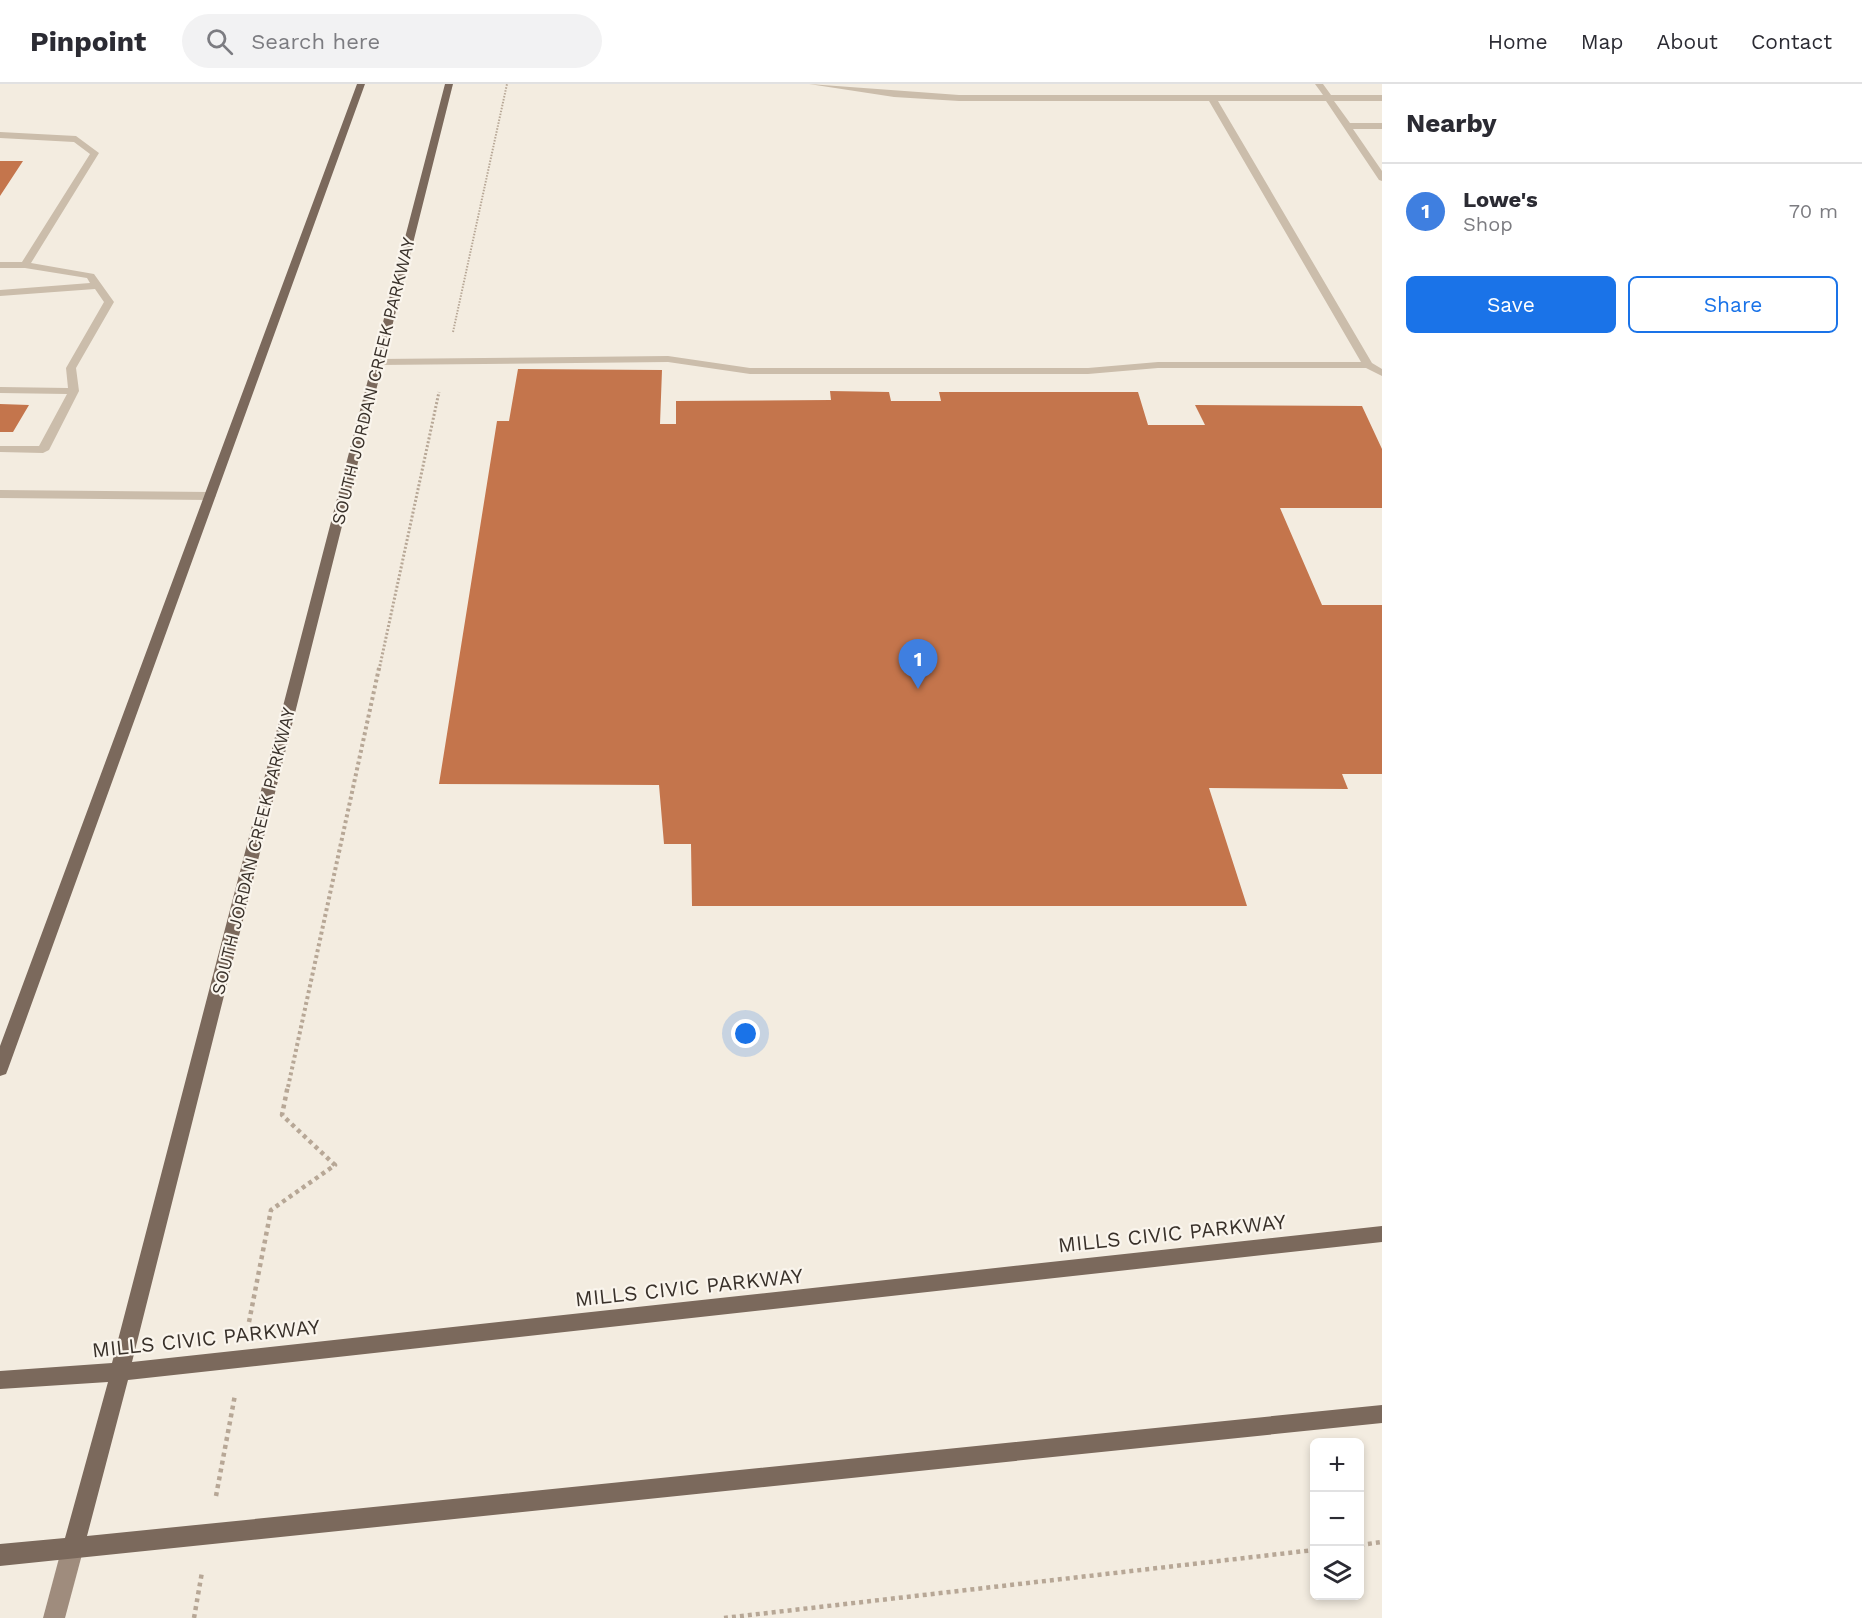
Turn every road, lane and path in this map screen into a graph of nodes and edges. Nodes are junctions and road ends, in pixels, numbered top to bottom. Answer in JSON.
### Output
{"nodes":[{"id":1,"x":361,"y":84,"type":"edge"},
{"id":2,"x":448,"y":84,"type":"edge"},
{"id":3,"x":507,"y":84,"type":"edge"},
{"id":4,"x":813,"y":84,"type":"edge"},
{"id":5,"x":1319,"y":84,"type":"edge"},
{"id":6,"x":861,"y":87,"type":"edge"},
{"id":7,"x":1212,"y":98,"type":"junction"},
{"id":8,"x":1329,"y":98,"type":"junction"},
{"id":9,"x":1382,"y":98,"type":"edge"},
{"id":10,"x":1348,"y":126,"type":"junction"},
{"id":11,"x":1382,"y":126,"type":"edge"},
{"id":12,"x":0,"y":135,"type":"edge"},
{"id":13,"x":1382,"y":178,"type":"edge"},
{"id":14,"x":0,"y":265,"type":"edge"},
{"id":15,"x":24,"y":265,"type":"junction"},
{"id":16,"x":97,"y":286,"type":"junction"},
{"id":17,"x":0,"y":293,"type":"edge"},
{"id":18,"x":446,"y":361,"type":"junction"},
{"id":19,"x":378,"y":362,"type":"junction"},
{"id":20,"x":1368,"y":365,"type":"junction"},
{"id":21,"x":1382,"y":373,"type":"edge"},
{"id":22,"x":0,"y":391,"type":"edge"},
{"id":23,"x":74,"y":391,"type":"junction"},
{"id":24,"x":0,"y":449,"type":"edge"},
{"id":25,"x":0,"y":494,"type":"edge"},
{"id":26,"x":210,"y":496,"type":"junction"},
{"id":27,"x":0,"y":1069,"type":"edge"},
{"id":28,"x":1382,"y":1234,"type":"edge"},
{"id":29,"x":242,"y":1360,"type":"junction"},
{"id":30,"x":120,"y":1372,"type":"junction"},
{"id":31,"x":0,"y":1380,"type":"edge"},
{"id":32,"x":1382,"y":1414,"type":"edge"},
{"id":33,"x":209,"y":1534,"type":"junction"},
{"id":34,"x":1382,"y":1542,"type":"edge"},
{"id":35,"x":1364,"y":1544,"type":"edge"},
{"id":36,"x":73,"y":1547,"type":"junction"},
{"id":37,"x":1310,"y":1550,"type":"edge"},
{"id":38,"x":0,"y":1555,"type":"edge"},
{"id":39,"x":54,"y":1618,"type":"edge"},
{"id":40,"x":194,"y":1618,"type":"edge"},
{"id":41,"x":724,"y":1618,"type":"edge"}],
"edges":[{"from":1,"to":26,"type":"main road"},
{"from":2,"to":19,"type":"main road","name":"SOUTH JORDAN CREEK PARKWAY"},
{"from":3,"to":18,"type":"path"},
{"from":4,"to":6,"type":"lane"},
{"from":5,"to":8,"type":"lane"},
{"from":6,"to":7,"type":"lane"},
{"from":7,"to":8,"type":"lane"},
{"from":7,"to":20,"type":"lane"},
{"from":8,"to":9,"type":"lane"},
{"from":8,"to":10,"type":"lane"},
{"from":10,"to":11,"type":"lane"},
{"from":10,"to":13,"type":"lane"},
{"from":12,"to":15,"type":"lane"},
{"from":14,"to":15,"type":"lane"},
{"from":15,"to":16,"type":"lane"},
{"from":16,"to":17,"type":"lane"},
{"from":16,"to":23,"type":"lane"},
{"from":18,"to":19,"type":"lane"},
{"from":18,"to":20,"type":"lane"},
{"from":18,"to":29,"type":"path"},
{"from":19,"to":30,"type":"main road","name":"SOUTH JORDAN CREEK PARKWAY"},
{"from":20,"to":21,"type":"lane"},
{"from":22,"to":23,"type":"lane"},
{"from":23,"to":24,"type":"lane"},
{"from":25,"to":26,"type":"lane"},
{"from":26,"to":27,"type":"main road"},
{"from":28,"to":29,"type":"main road","name":"MILLS CIVIC PARKWAY"},
{"from":29,"to":30,"type":"main road","name":"MILLS CIVIC PARKWAY"},
{"from":29,"to":33,"type":"path"},
{"from":30,"to":31,"type":"main road","name":"MILLS CIVIC PARKWAY"},
{"from":30,"to":36,"type":"main road","name":"SOUTH JORDAN CREEK PARKWAY"},
{"from":32,"to":33,"type":"main road"},
{"from":33,"to":36,"type":"main road"},
{"from":33,"to":40,"type":"path"},
{"from":34,"to":35,"type":"path"},
{"from":36,"to":38,"type":"main road"},
{"from":36,"to":39,"type":"main road","name":"SOUTH JORDAN CREEK PARKWAY"},
{"from":37,"to":41,"type":"path"}]}
